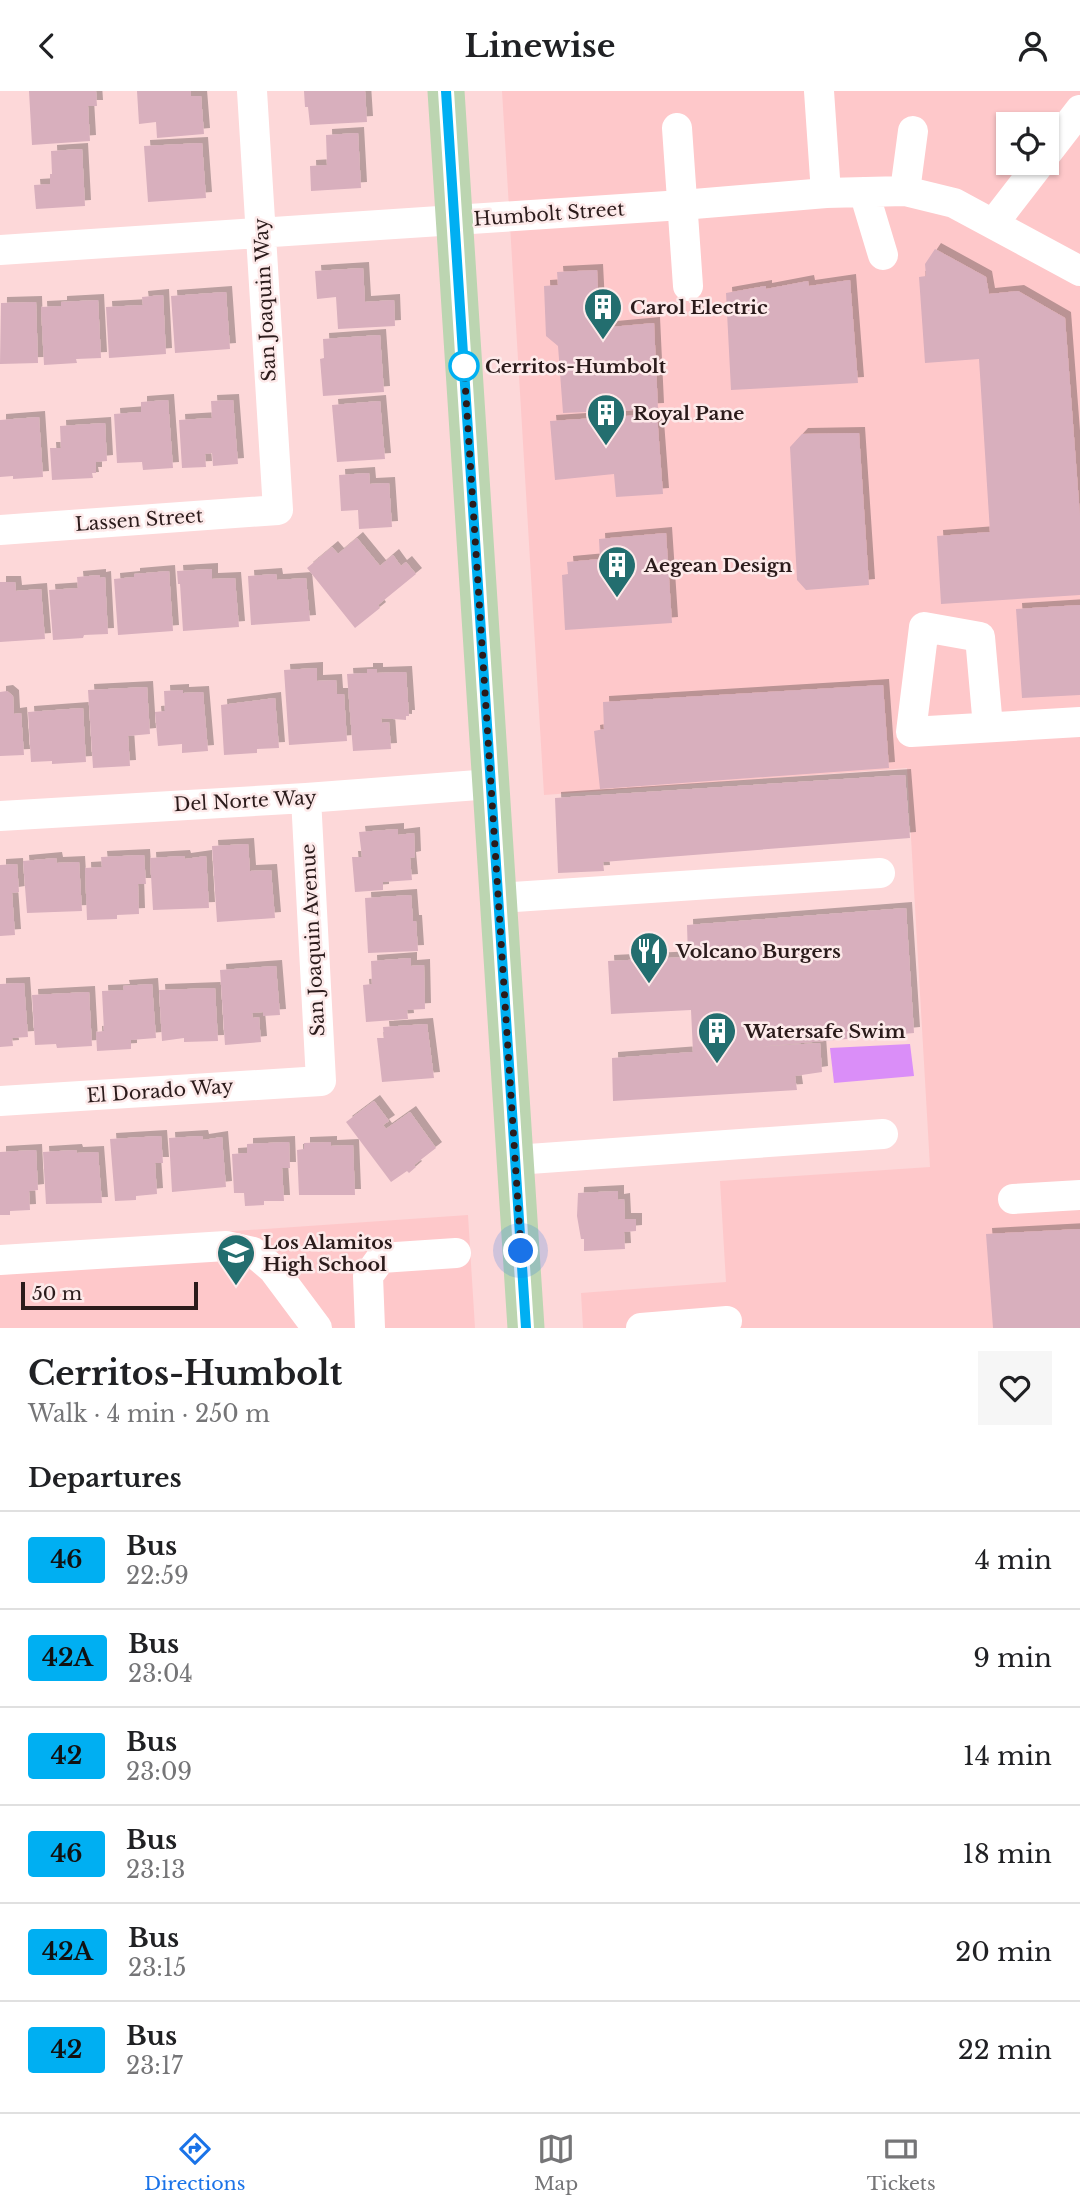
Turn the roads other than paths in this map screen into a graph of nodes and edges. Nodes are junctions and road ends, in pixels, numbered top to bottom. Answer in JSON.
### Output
{"nodes":[{"id":1,"x":252,"y":91,"type":"edge"},
{"id":2,"x":446,"y":91,"type":"edge"},
{"id":3,"x":819,"y":91,"type":"edge"},
{"id":4,"x":1080,"y":110,"type":"edge"},
{"id":5,"x":677,"y":128,"type":"dead end"},
{"id":6,"x":913,"y":131,"type":"dead end"},
{"id":7,"x":1059,"y":137,"type":"edge"},
{"id":8,"x":1031,"y":175,"type":"edge"},
{"id":9,"x":905,"y":191,"type":"junction"},
{"id":10,"x":864,"y":192,"type":"junction"},
{"id":11,"x":825,"y":193,"type":"junction"},
{"id":12,"x":682,"y":205,"type":"junction"},
{"id":13,"x":454,"y":221,"type":"junction"},
{"id":14,"x":993,"y":224,"type":"junction"},
{"id":15,"x":261,"y":232,"type":"junction"},
{"id":16,"x":0,"y":250,"type":"edge"},
{"id":17,"x":883,"y":255,"type":"dead end"},
{"id":18,"x":1080,"y":271,"type":"edge"},
{"id":19,"x":688,"y":286,"type":"dead end"},
{"id":20,"x":278,"y":510,"type":"joint"},
{"id":21,"x":0,"y":530,"type":"edge"},
{"id":22,"x":1080,"y":722,"type":"edge"},
{"id":23,"x":988,"y":727,"type":"dead end"},
{"id":24,"x":491,"y":784,"type":"junction"},
{"id":25,"x":306,"y":798,"type":"junction"},
{"id":26,"x":0,"y":816,"type":"edge"},
{"id":27,"x":880,"y":873,"type":"dead end"},
{"id":28,"x":498,"y":898,"type":"junction"},
{"id":29,"x":321,"y":1081,"type":"joint"},
{"id":30,"x":0,"y":1101,"type":"edge"},
{"id":31,"x":883,"y":1134,"type":"dead end"},
{"id":32,"x":515,"y":1160,"type":"junction"},
{"id":33,"x":1080,"y":1195,"type":"edge"},
{"id":34,"x":1013,"y":1199,"type":"dead end"},
{"id":35,"x":456,"y":1253,"type":"dead end"},
{"id":36,"x":0,"y":1260,"type":"edge"},
{"id":37,"x":727,"y":1321,"type":"dead end"},
{"id":38,"x":317,"y":1328,"type":"edge"},
{"id":39,"x":370,"y":1328,"type":"edge"},
{"id":40,"x":526,"y":1328,"type":"edge"},
{"id":41,"x":641,"y":1328,"type":"edge"}],
"edges":[{"from":1,"to":15,"type":"street","name":"San Joaquin Way"},
{"from":2,"to":13,"type":"main road"},
{"from":3,"to":11,"type":"street"},
{"from":4,"to":7,"type":"street"},
{"from":5,"to":12,"type":"street"},
{"from":6,"to":9,"type":"street"},
{"from":8,"to":14,"type":"street"},
{"from":9,"to":10,"type":"street","name":"Humbolt Street"},
{"from":9,"to":14,"type":"street","name":"Humbolt Street"},
{"from":10,"to":11,"type":"street","name":"Humbolt Street"},
{"from":10,"to":17,"type":"street"},
{"from":11,"to":12,"type":"street","name":"Humbolt Street"},
{"from":12,"to":13,"type":"street","name":"Humbolt Street"},
{"from":12,"to":19,"type":"street"},
{"from":13,"to":15,"type":"street","name":"Humbolt Street"},
{"from":13,"to":24,"type":"main road"},
{"from":14,"to":18,"type":"street","name":"Humbolt Street"},
{"from":15,"to":16,"type":"street","name":"Humbolt Street"},
{"from":15,"to":20,"type":"street","name":"San Joaquin Way"},
{"from":20,"to":21,"type":"street","name":"Lassen Street"},
{"from":22,"to":23,"type":"street"},
{"from":24,"to":25,"type":"street","name":"Del Norte Way"},
{"from":24,"to":28,"type":"main road"},
{"from":25,"to":26,"type":"street","name":"Del Norte Way"},
{"from":25,"to":29,"type":"street","name":"San Joaquin Avenue"},
{"from":27,"to":28,"type":"street"},
{"from":28,"to":32,"type":"main road"},
{"from":29,"to":30,"type":"street","name":"El Dorado Way"},
{"from":31,"to":32,"type":"street"},
{"from":32,"to":40,"type":"main road"},
{"from":33,"to":34,"type":"street"},
{"from":35,"to":39,"type":"street"},
{"from":36,"to":38,"type":"street"},
{"from":37,"to":41,"type":"street"}]}
